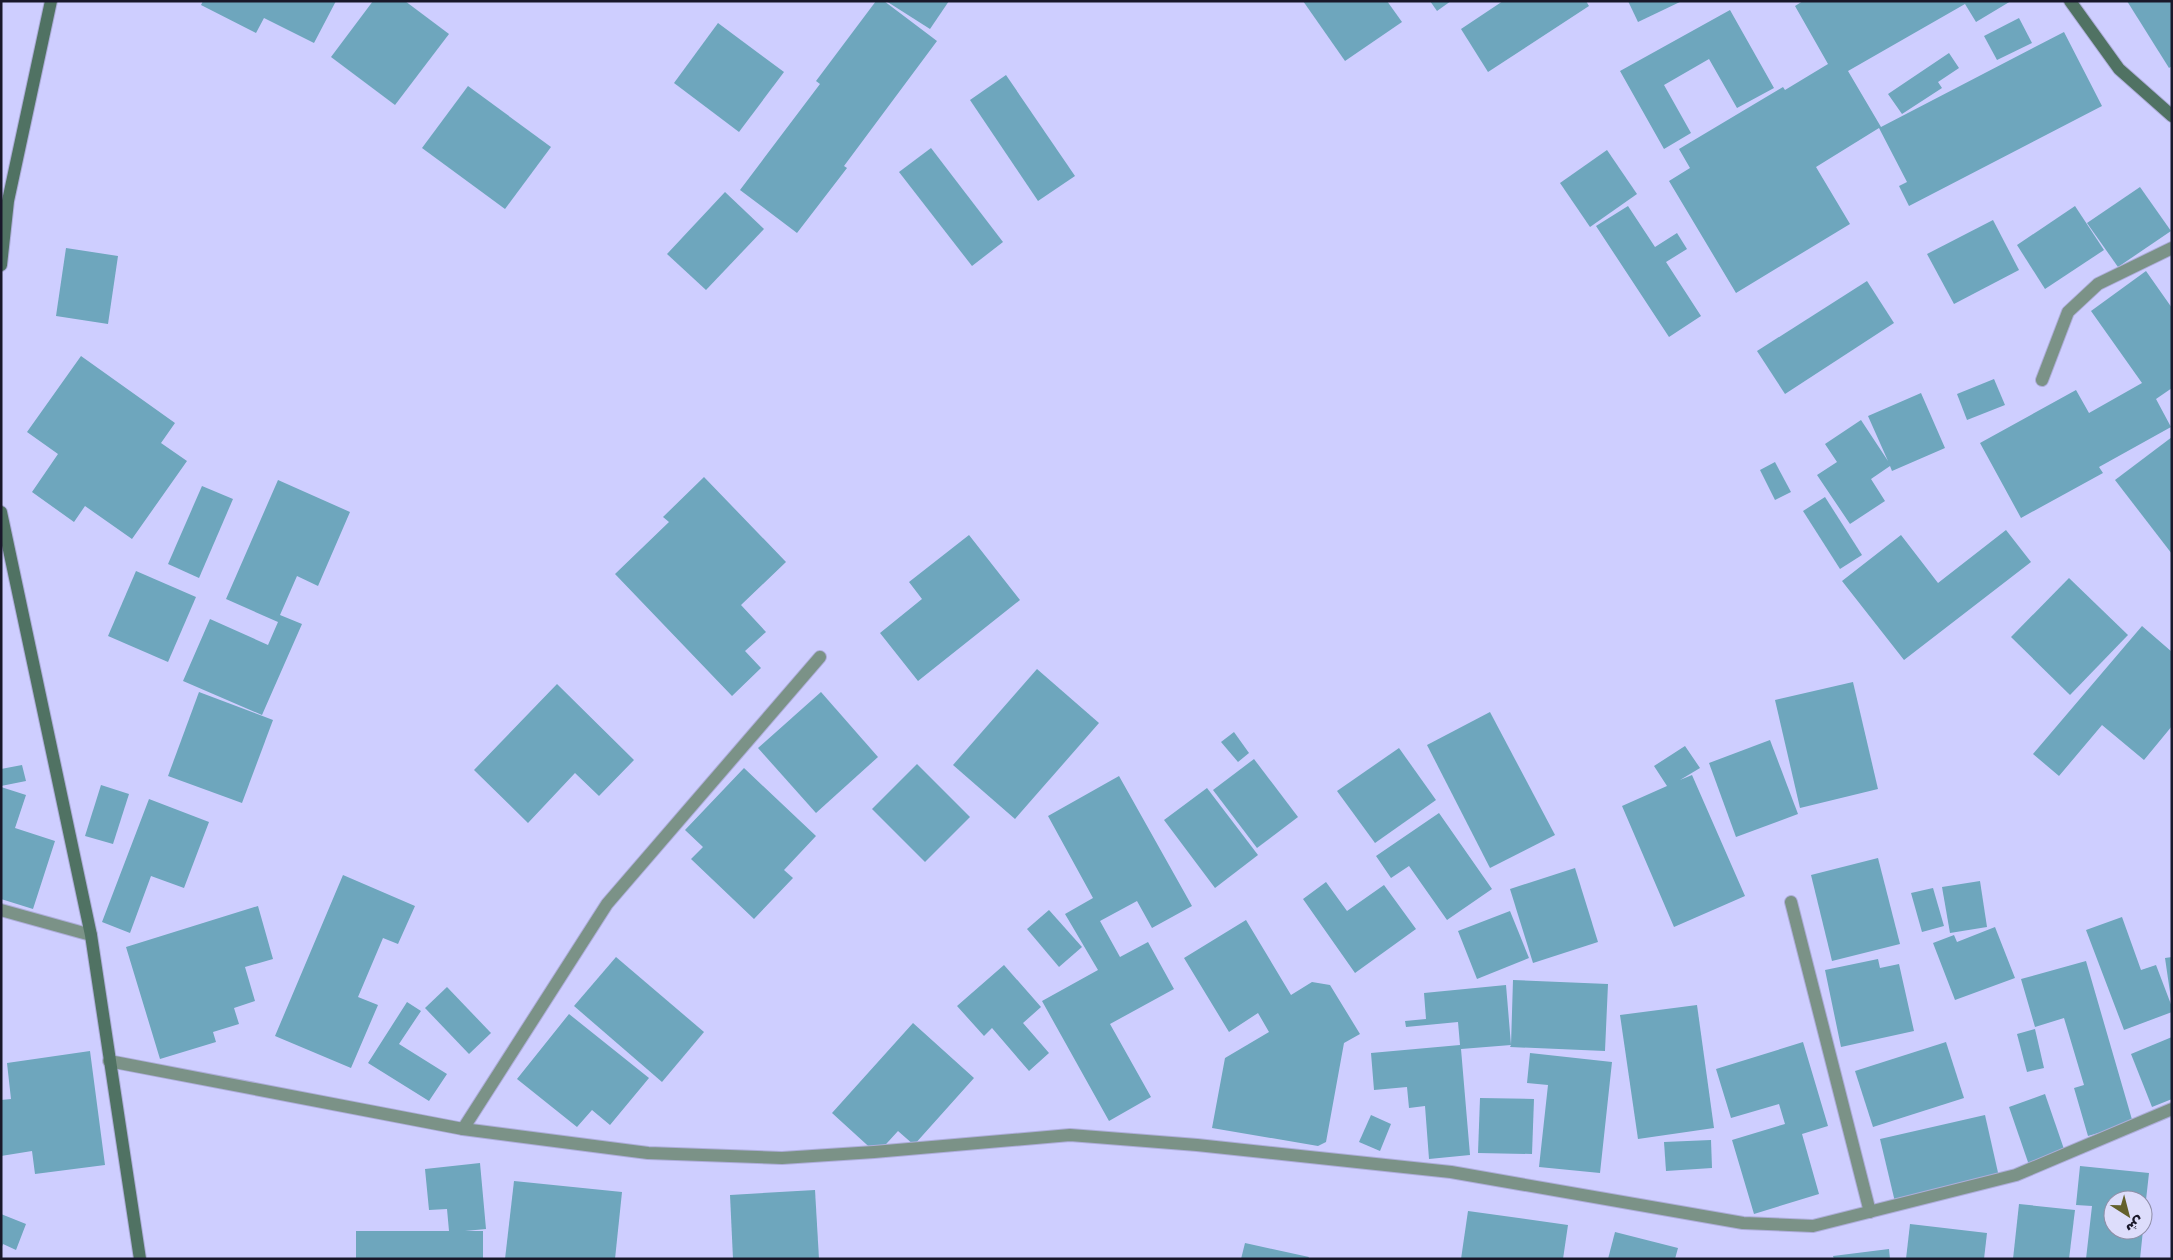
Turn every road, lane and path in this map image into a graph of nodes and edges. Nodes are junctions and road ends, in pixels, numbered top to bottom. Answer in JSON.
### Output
{"nodes":[{"id":1,"x":51,"y":1,"type":"edge"},
{"id":2,"x":2070,"y":1,"type":"edge"},
{"id":3,"x":2172,"y":116,"type":"edge"},
{"id":4,"x":5,"y":200,"type":"edge"},
{"id":5,"x":2172,"y":248,"type":"edge"},
{"id":6,"x":1,"y":265,"type":"edge"},
{"id":7,"x":2042,"y":380,"type":"dead end"},
{"id":8,"x":1,"y":512,"type":"edge"},
{"id":9,"x":820,"y":657,"type":"dead end"},
{"id":10,"x":1791,"y":902,"type":"dead end"},
{"id":11,"x":1,"y":910,"type":"edge"},
{"id":12,"x":91,"y":935,"type":"junction"},
{"id":13,"x":109,"y":1061,"type":"junction"},
{"id":14,"x":2172,"y":1109,"type":"edge"},
{"id":15,"x":463,"y":1129,"type":"junction"},
{"id":16,"x":1870,"y":1212,"type":"junction"},
{"id":17,"x":140,"y":1259,"type":"edge"}],
"edges":[{"from":1,"to":4,"type":"street"},
{"from":2,"to":3,"type":"street"},
{"from":4,"to":6,"type":"street"},
{"from":5,"to":7,"type":"street"},
{"from":8,"to":12,"type":"street"},
{"from":9,"to":15,"type":"street"},
{"from":10,"to":16,"type":"street"},
{"from":11,"to":12,"type":"street"},
{"from":12,"to":13,"type":"street"},
{"from":13,"to":15,"type":"street"},
{"from":13,"to":17,"type":"street"},
{"from":14,"to":16,"type":"street"},
{"from":15,"to":16,"type":"street"}]}
